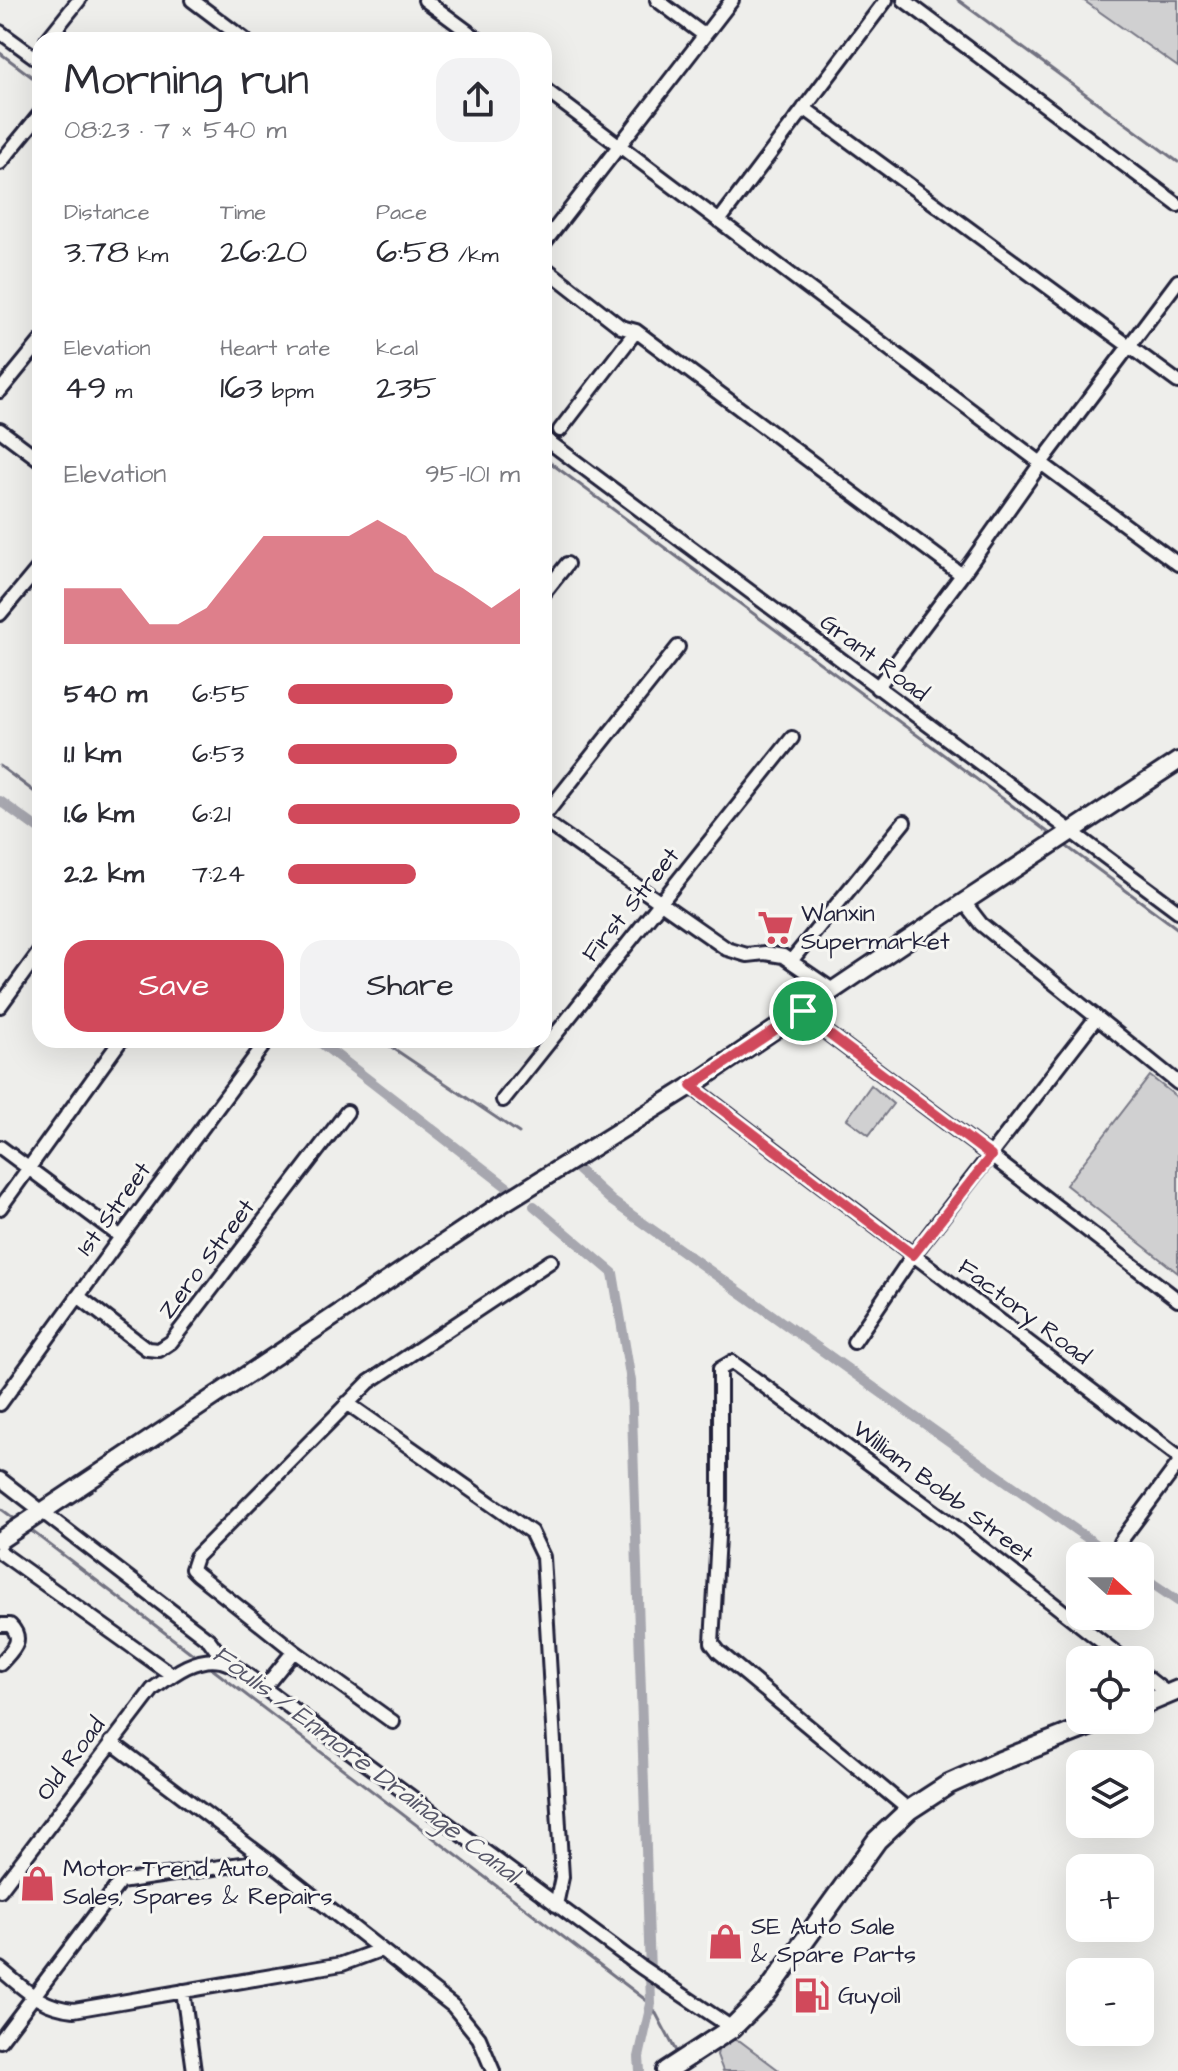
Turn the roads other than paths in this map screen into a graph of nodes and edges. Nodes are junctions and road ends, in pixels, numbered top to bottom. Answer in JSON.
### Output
{"nodes":[{"id":1,"x":79,"y":0,"type":"edge"},
{"id":2,"x":192,"y":0,"type":"edge"},
{"id":3,"x":425,"y":0,"type":"edge"},
{"id":4,"x":657,"y":0,"type":"edge"},
{"id":5,"x":732,"y":0,"type":"edge"},
{"id":6,"x":886,"y":0,"type":"edge"},
{"id":7,"x":904,"y":0,"type":"edge"},
{"id":8,"x":0,"y":32,"type":"edge"},
{"id":9,"x":53,"y":32,"type":"edge"},
{"id":10,"x":234,"y":32,"type":"edge"},
{"id":11,"x":468,"y":32,"type":"edge"},
{"id":12,"x":704,"y":35,"type":"junction"},
{"id":13,"x":32,"y":52,"type":"edge"},
{"id":14,"x":552,"y":95,"type":"edge"},
{"id":15,"x":804,"y":108,"type":"junction"},
{"id":16,"x":32,"y":124,"type":"edge"},
{"id":17,"x":619,"y":144,"type":"junction"},
{"id":18,"x":0,"y":163,"type":"edge"},
{"id":19,"x":1178,"y":205,"type":"edge"},
{"id":20,"x":719,"y":221,"type":"junction"},
{"id":21,"x":552,"y":232,"type":"edge"},
{"id":22,"x":552,"y":273,"type":"edge"},
{"id":23,"x":1178,"y":281,"type":"edge"},
{"id":24,"x":636,"y":331,"type":"junction"},
{"id":25,"x":1129,"y":347,"type":"junction"},
{"id":26,"x":32,"y":352,"type":"edge"},
{"id":27,"x":1178,"y":382,"type":"edge"},
{"id":28,"x":0,"y":391,"type":"edge"},
{"id":29,"x":0,"y":430,"type":"edge"},
{"id":30,"x":560,"y":430,"type":"dead end"},
{"id":31,"x":552,"y":444,"type":"edge"},
{"id":32,"x":32,"y":454,"type":"edge"},
{"id":33,"x":1041,"y":463,"type":"junction"},
{"id":34,"x":567,"y":564,"type":"dead end"},
{"id":35,"x":1178,"y":564,"type":"edge"},
{"id":36,"x":962,"y":575,"type":"junction"},
{"id":37,"x":32,"y":576,"type":"edge"},
{"id":38,"x":552,"y":583,"type":"edge"},
{"id":39,"x":0,"y":614,"type":"edge"},
{"id":40,"x":678,"y":647,"type":"dead end"},
{"id":41,"x":877,"y":688,"type":"junction"},
{"id":42,"x":792,"y":738,"type":"dead end"},
{"id":43,"x":1178,"y":761,"type":"edge"},
{"id":44,"x":552,"y":808,"type":"edge"},
{"id":45,"x":904,"y":822,"type":"dead end"},
{"id":46,"x":552,"y":824,"type":"edge"},
{"id":47,"x":1071,"y":831,"type":"junction"},
{"id":48,"x":660,"y":903,"type":"junction"},
{"id":49,"x":966,"y":906,"type":"junction"},
{"id":50,"x":1178,"y":911,"type":"edge"},
{"id":51,"x":791,"y":961,"type":"junction"},
{"id":52,"x":32,"y":962,"type":"edge"},
{"id":53,"x":834,"y":991,"type":"junction"},
{"id":54,"x":0,"y":1006,"type":"edge"},
{"id":55,"x":812,"y":1016,"type":"junction"},
{"id":56,"x":1096,"y":1018,"type":"junction"},
{"id":57,"x":552,"y":1039,"type":"edge"},
{"id":58,"x":115,"y":1048,"type":"edge"},
{"id":59,"x":262,"y":1048,"type":"edge"},
{"id":60,"x":544,"y":1048,"type":"edge"},
{"id":61,"x":1178,"y":1083,"type":"edge"},
{"id":62,"x":691,"y":1086,"type":"junction"},
{"id":63,"x":503,"y":1100,"type":"dead end"},
{"id":64,"x":347,"y":1112,"type":"dead end"},
{"id":65,"x":0,"y":1147,"type":"edge"},
{"id":66,"x":991,"y":1156,"type":"junction"},
{"id":67,"x":30,"y":1169,"type":"junction"},
{"id":68,"x":0,"y":1208,"type":"edge"},
{"id":69,"x":121,"y":1237,"type":"junction"},
{"id":70,"x":913,"y":1255,"type":"junction"},
{"id":71,"x":551,"y":1261,"type":"dead end"},
{"id":72,"x":78,"y":1296,"type":"junction"},
{"id":73,"x":1178,"y":1300,"type":"edge"},
{"id":74,"x":854,"y":1342,"type":"dead end"},
{"id":75,"x":347,"y":1403,"type":"junction"},
{"id":76,"x":0,"y":1404,"type":"edge"},
{"id":77,"x":1178,"y":1456,"type":"edge"},
{"id":78,"x":1178,"y":1464,"type":"edge"},
{"id":79,"x":0,"y":1479,"type":"edge"},
{"id":80,"x":37,"y":1516,"type":"junction"},
{"id":81,"x":6,"y":1536,"type":"edge"},
{"id":82,"x":1120,"y":1542,"type":"dead end"},
{"id":83,"x":0,"y":1552,"type":"edge"},
{"id":84,"x":0,"y":1625,"type":"edge"},
{"id":85,"x":1107,"y":1646,"type":"edge"},
{"id":86,"x":294,"y":1651,"type":"junction"},
{"id":87,"x":221,"y":1662,"type":"junction"},
{"id":88,"x":0,"y":1664,"type":"edge"},
{"id":89,"x":172,"y":1675,"type":"junction"},
{"id":90,"x":1154,"y":1680,"type":"edge"},
{"id":91,"x":264,"y":1688,"type":"junction"},
{"id":92,"x":1173,"y":1692,"type":"edge"},
{"id":93,"x":1154,"y":1700,"type":"edge"},
{"id":94,"x":393,"y":1722,"type":"dead end"},
{"id":95,"x":1069,"y":1734,"type":"edge"},
{"id":96,"x":111,"y":1742,"type":"junction"},
{"id":97,"x":909,"y":1810,"type":"junction"},
{"id":98,"x":267,"y":1860,"type":"junction"},
{"id":99,"x":0,"y":1890,"type":"edge"},
{"id":100,"x":556,"y":1905,"type":"junction"},
{"id":101,"x":380,"y":1950,"type":"junction"},
{"id":102,"x":0,"y":1969,"type":"edge"},
{"id":103,"x":183,"y":1991,"type":"junction"},
{"id":104,"x":33,"y":1997,"type":"junction"},
{"id":105,"x":732,"y":2028,"type":"junction"},
{"id":106,"x":0,"y":2041,"type":"edge"},
{"id":107,"x":670,"y":2069,"type":"edge"},
{"id":108,"x":194,"y":2071,"type":"edge"},
{"id":109,"x":493,"y":2071,"type":"edge"}],
"edges":[{"from":1,"to":9,"type":"street"},
{"from":2,"to":10,"type":"street"},
{"from":3,"to":11,"type":"street"},
{"from":4,"to":12,"type":"street"},
{"from":5,"to":12,"type":"street"},
{"from":6,"to":15,"type":"street"},
{"from":7,"to":19,"type":"street"},
{"from":8,"to":13,"type":"street"},
{"from":12,"to":17,"type":"street"},
{"from":14,"to":17,"type":"street"},
{"from":15,"to":20,"type":"street"},
{"from":15,"to":25,"type":"street"},
{"from":16,"to":18,"type":"street"},
{"from":17,"to":20,"type":"street"},
{"from":17,"to":21,"type":"street"},
{"from":20,"to":33,"type":"street"},
{"from":22,"to":24,"type":"street"},
{"from":23,"to":25,"type":"street"},
{"from":24,"to":30,"type":"street"},
{"from":24,"to":36,"type":"street"},
{"from":25,"to":27,"type":"street"},
{"from":25,"to":33,"type":"street"},
{"from":26,"to":28,"type":"street"},
{"from":29,"to":32,"type":"street"},
{"from":31,"to":41,"type":"street","name":"Grant Road"},
{"from":33,"to":35,"type":"street"},
{"from":33,"to":36,"type":"street"},
{"from":34,"to":38,"type":"street"},
{"from":36,"to":41,"type":"street"},
{"from":37,"to":39,"type":"street"},
{"from":40,"to":44,"type":"street"},
{"from":41,"to":47,"type":"street","name":"Grant Road"},
{"from":42,"to":48,"type":"street","name":"First Street"},
{"from":43,"to":47,"type":"main road"},
{"from":45,"to":51,"type":"street"},
{"from":46,"to":48,"type":"street"},
{"from":47,"to":49,"type":"main road"},
{"from":47,"to":50,"type":"street","name":"Grant Road"},
{"from":48,"to":51,"type":"street"},
{"from":48,"to":57,"type":"street","name":"First Street"},
{"from":49,"to":53,"type":"main road"},
{"from":49,"to":56,"type":"street"},
{"from":51,"to":53,"type":"street"},
{"from":52,"to":54,"type":"street"},
{"from":53,"to":55,"type":"main road"},
{"from":55,"to":62,"type":"main road"},
{"from":55,"to":66,"type":"street"},
{"from":56,"to":61,"type":"street"},
{"from":56,"to":66,"type":"street"},
{"from":58,"to":67,"type":"street"},
{"from":59,"to":69,"type":"street","name":"1st Street"},
{"from":60,"to":63,"type":"street","name":"First Street"},
{"from":62,"to":70,"type":"street","name":"Factory Road"},
{"from":62,"to":80,"type":"main road"},
{"from":64,"to":72,"type":"street","name":"Zero Street"},
{"from":65,"to":67,"type":"street"},
{"from":66,"to":70,"type":"street"},
{"from":66,"to":73,"type":"street"},
{"from":67,"to":68,"type":"street"},
{"from":67,"to":69,"type":"street"},
{"from":69,"to":72,"type":"street","name":"1st Street"},
{"from":70,"to":74,"type":"street"},
{"from":70,"to":77,"type":"street","name":"Factory Road"},
{"from":71,"to":75,"type":"street"},
{"from":72,"to":76,"type":"street","name":"1st Street"},
{"from":75,"to":86,"type":"street"},
{"from":75,"to":100,"type":"street"},
{"from":78,"to":82,"type":"street"},
{"from":79,"to":80,"type":"street"},
{"from":80,"to":81,"type":"main road"},
{"from":80,"to":87,"type":"street"},
{"from":83,"to":89,"type":"street"},
{"from":84,"to":88,"type":"street"},
{"from":85,"to":97,"type":"street","name":"William Bobb Street"},
{"from":86,"to":91,"type":"street"},
{"from":86,"to":94,"type":"street"},
{"from":87,"to":89,"type":"street","name":"Old Road"},
{"from":87,"to":91,"type":"street"},
{"from":89,"to":96,"type":"street","name":"Old Road"},
{"from":90,"to":92,"type":"street"},
{"from":91,"to":100,"type":"street"},
{"from":92,"to":93,"type":"main road"},
{"from":95,"to":97,"type":"main road"},
{"from":96,"to":98,"type":"street"},
{"from":96,"to":99,"type":"street","name":"Old Road"},
{"from":97,"to":105,"type":"main road"},
{"from":98,"to":101,"type":"street"},
{"from":98,"to":104,"type":"street"},
{"from":100,"to":105,"type":"street"},
{"from":101,"to":103,"type":"street"},
{"from":101,"to":109,"type":"street"},
{"from":102,"to":104,"type":"street"},
{"from":103,"to":104,"type":"street"},
{"from":103,"to":108,"type":"street"},
{"from":104,"to":106,"type":"street"},
{"from":105,"to":107,"type":"main road"}]}
